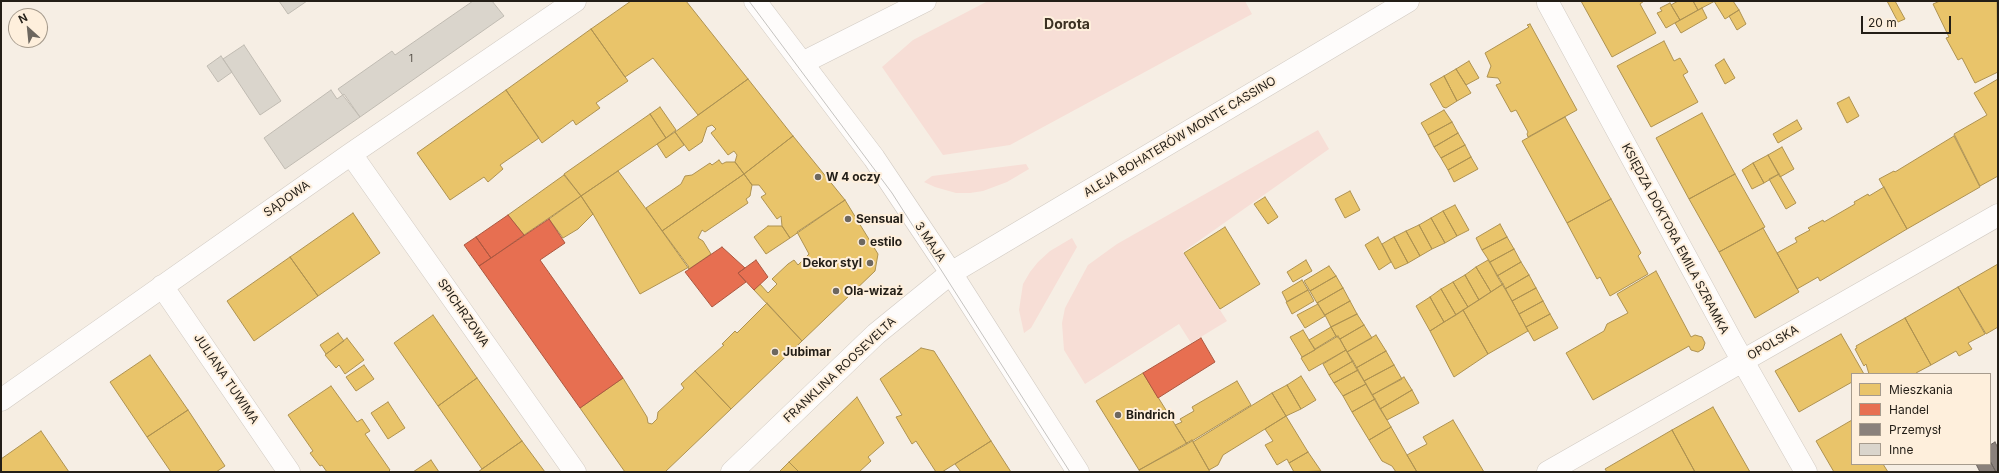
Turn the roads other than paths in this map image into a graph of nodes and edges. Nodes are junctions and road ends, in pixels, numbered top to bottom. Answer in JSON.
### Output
{"nodes":[{"id":1,"x":575,"y":1,"type":"edge"},
{"id":2,"x":755,"y":1,"type":"edge"},
{"id":3,"x":925,"y":1,"type":"edge"},
{"id":4,"x":1408,"y":1,"type":"edge"},
{"id":5,"x":1548,"y":4,"type":"dead end"},
{"id":6,"x":802,"y":63,"type":"junction"},
{"id":7,"x":351,"y":154,"type":"junction"},
{"id":8,"x":1998,"y":215,"type":"edge"},
{"id":9,"x":952,"y":273,"type":"junction"},
{"id":10,"x":162,"y":286,"type":"junction"},
{"id":11,"x":1742,"y":361,"type":"junction"},
{"id":12,"x":1,"y":400,"type":"edge"},
{"id":13,"x":289,"y":472,"type":"edge"},
{"id":14,"x":575,"y":472,"type":"edge"},
{"id":15,"x":732,"y":472,"type":"edge"},
{"id":16,"x":1078,"y":472,"type":"edge"},
{"id":17,"x":1548,"y":472,"type":"edge"},
{"id":18,"x":1806,"y":472,"type":"edge"}],
"edges":[{"from":1,"to":7,"type":"street","name":"SĄDOWA"},
{"from":2,"to":6,"type":"street","name":"3 MAJA"},
{"from":3,"to":6,"type":"street"},
{"from":4,"to":9,"type":"street","name":"ALEJA BOHATERÓW MONTE CASSINO"},
{"from":5,"to":11,"type":"street","name":"KSIĘDZA DOKTORA EMILA SZRAMKA"},
{"from":6,"to":9,"type":"street","name":"3 MAJA"},
{"from":7,"to":10,"type":"street","name":"SĄDOWA"},
{"from":7,"to":14,"type":"street","name":"SPICHRZOWA"},
{"from":8,"to":11,"type":"street","name":"OPOLSKA"},
{"from":9,"to":15,"type":"street","name":"FRANKLINA ROOSEVELTA"},
{"from":9,"to":16,"type":"street","name":"3 MAJA"},
{"from":10,"to":12,"type":"street","name":"SĄDOWA"},
{"from":10,"to":13,"type":"street","name":"JULIANA TUWIMA"},
{"from":11,"to":17,"type":"street","name":"OPOLSKA"},
{"from":11,"to":18,"type":"street","name":"KSIĘDZA DOKTORA EMILA SZRAMKA"}]}
